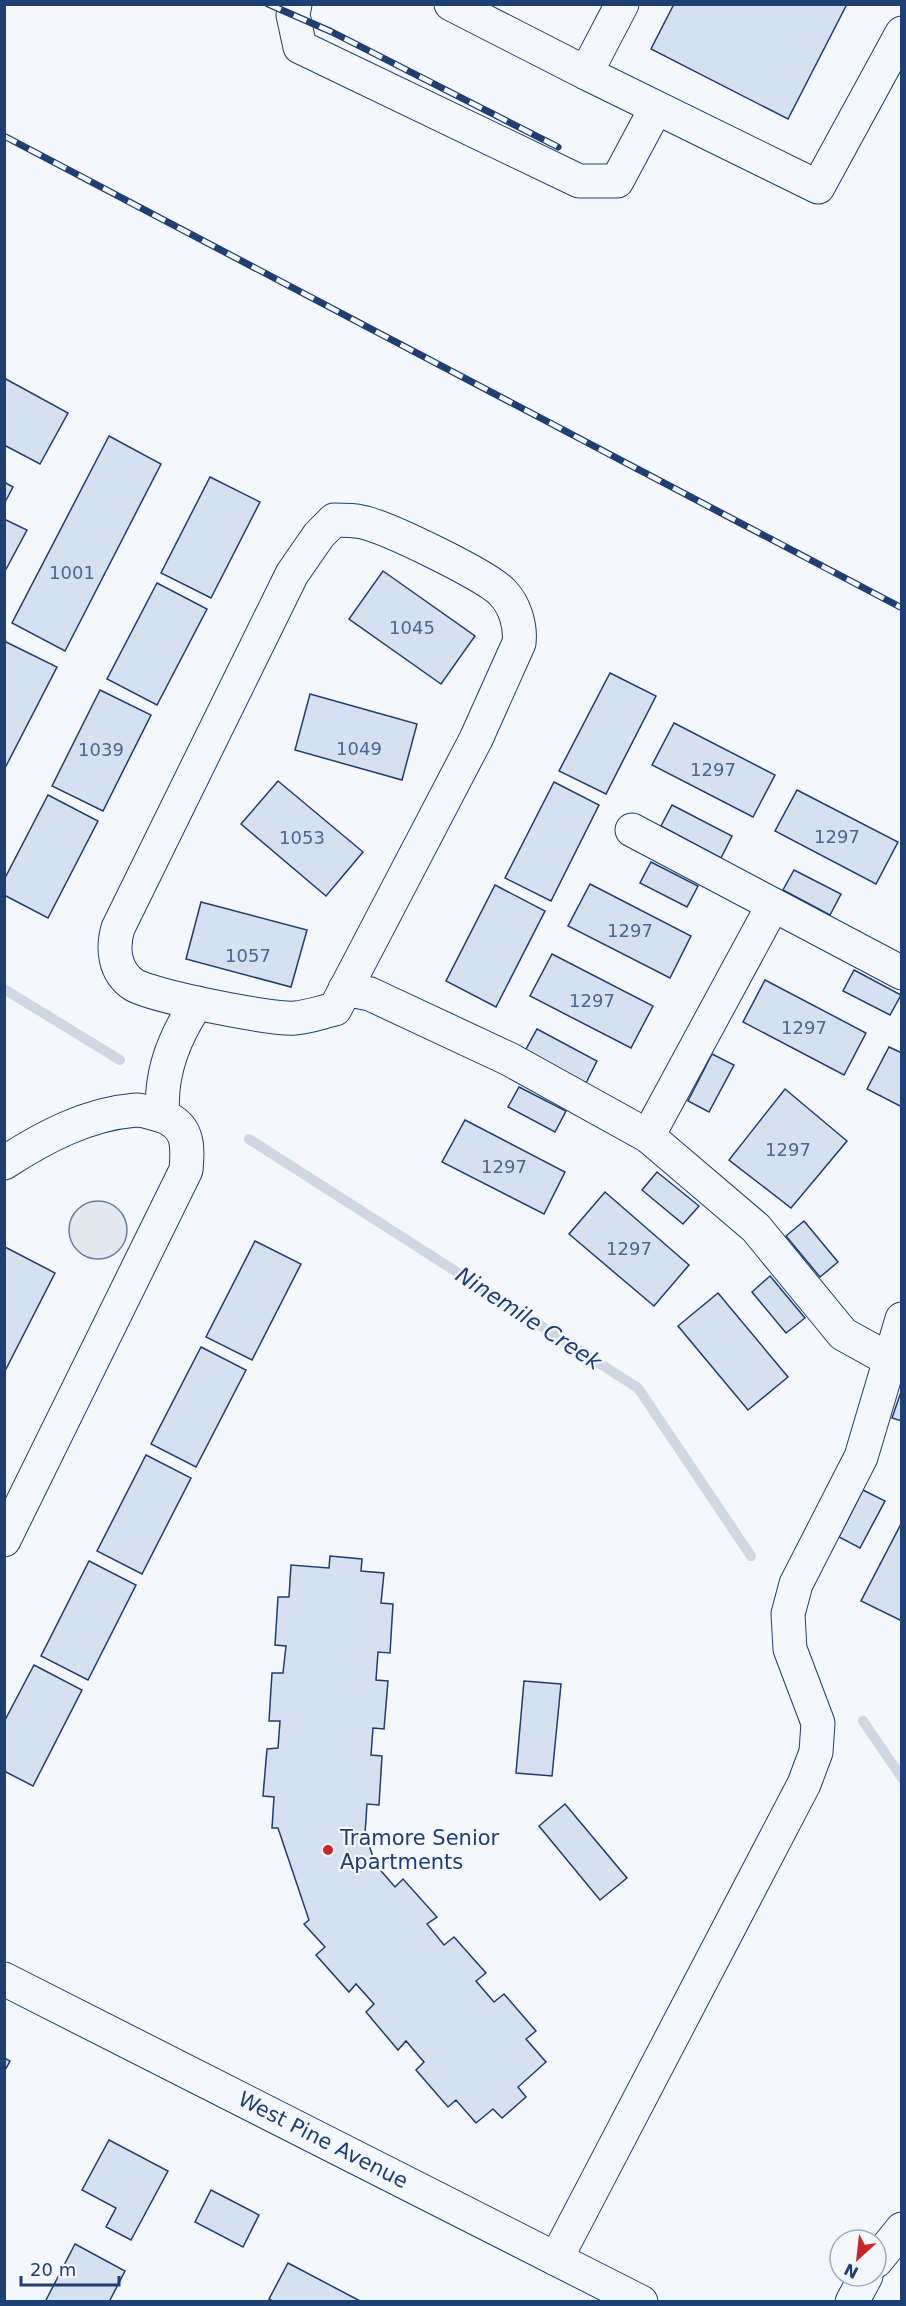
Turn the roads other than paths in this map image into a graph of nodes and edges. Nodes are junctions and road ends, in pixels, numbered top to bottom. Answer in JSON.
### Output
{"nodes":[{"id":1,"x":295,"y":4,"type":"edge"},
{"id":2,"x":451,"y":4,"type":"edge"},
{"id":3,"x":622,"y":4,"type":"edge"},
{"id":4,"x":902,"y":33,"type":"edge"},
{"id":5,"x":586,"y":73,"type":"junction"},
{"id":6,"x":656,"y":108,"type":"junction"},
{"id":7,"x":633,"y":830,"type":"dead end"},
{"id":8,"x":773,"y":904,"type":"junction"},
{"id":9,"x":902,"y":973,"type":"edge"},
{"id":10,"x":345,"y":989,"type":"junction"},
{"id":11,"x":197,"y":1003,"type":"junction"},
{"id":12,"x":163,"y":1116,"type":"junction"},
{"id":13,"x":648,"y":1136,"type":"junction"},
{"id":14,"x":4,"y":1163,"type":"edge"},
{"id":15,"x":902,"y":1319,"type":"edge"},
{"id":16,"x":890,"y":1360,"type":"junction"},
{"id":17,"x":4,"y":1540,"type":"edge"},
{"id":18,"x":4,"y":1979,"type":"edge"},
{"id":19,"x":902,"y":2229,"type":"edge"},
{"id":20,"x":888,"y":2246,"type":"edge"},
{"id":21,"x":556,"y":2259,"type":"junction"},
{"id":22,"x":641,"y":2301,"type":"edge"}],
"edges":[{"from":1,"to":6,"type":"street"},
{"from":2,"to":5,"type":"street"},
{"from":3,"to":5,"type":"street"},
{"from":4,"to":6,"type":"street"},
{"from":5,"to":6,"type":"street"},
{"from":7,"to":8,"type":"street"},
{"from":8,"to":9,"type":"street"},
{"from":8,"to":13,"type":"street"},
{"from":10,"to":11,"type":"street"},
{"from":10,"to":11,"type":"street"},
{"from":10,"to":13,"type":"street"},
{"from":11,"to":12,"type":"street"},
{"from":12,"to":14,"type":"street"},
{"from":12,"to":17,"type":"street"},
{"from":13,"to":16,"type":"street"},
{"from":15,"to":16,"type":"street"},
{"from":16,"to":21,"type":"street"},
{"from":18,"to":21,"type":"street","name":"West Pine Avenue"},
{"from":19,"to":20,"type":"street"},
{"from":21,"to":22,"type":"street","name":"West Pine Avenue"}]}
